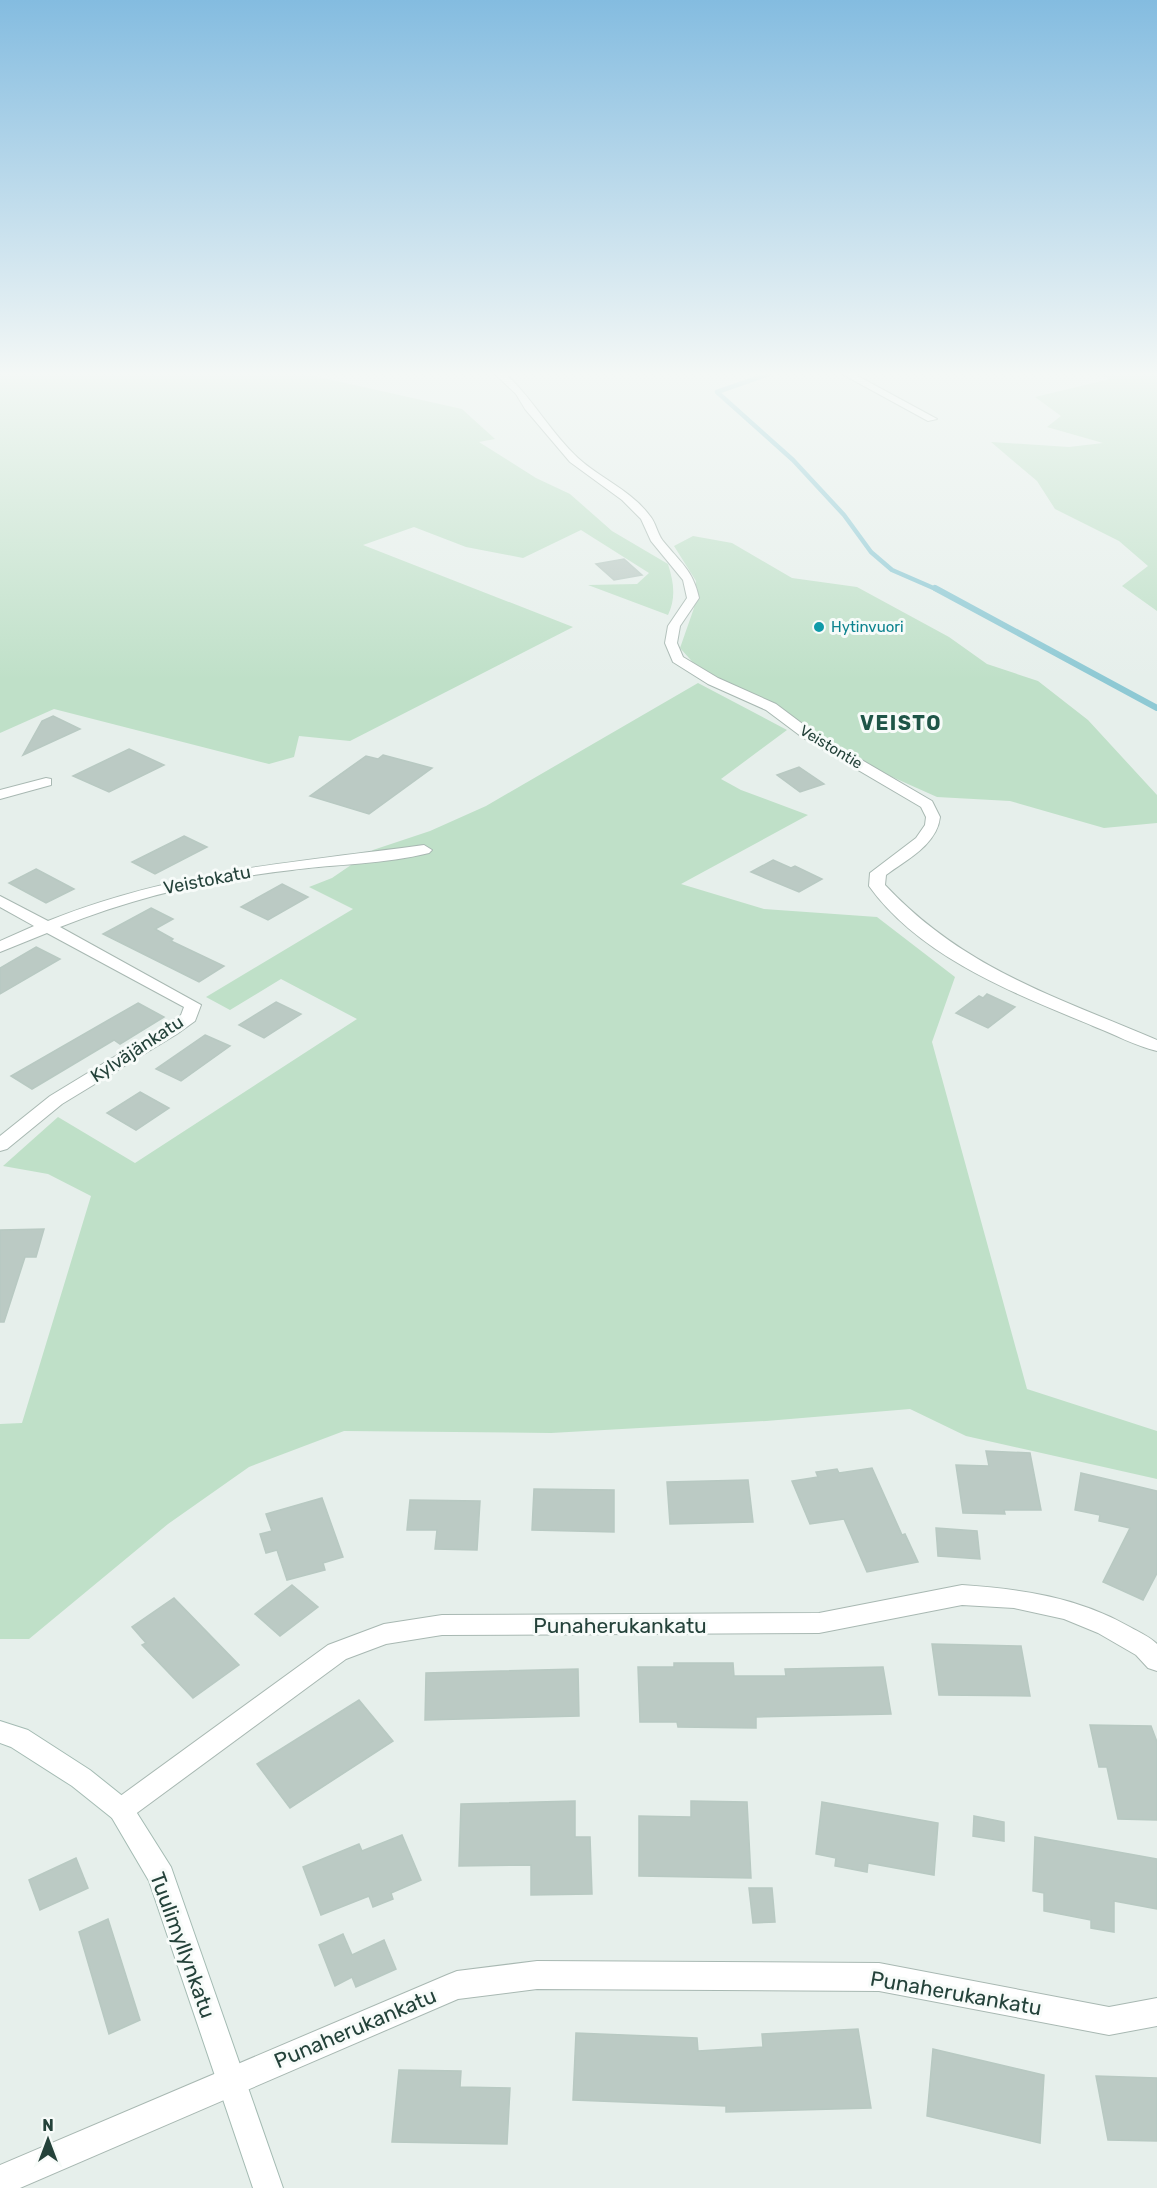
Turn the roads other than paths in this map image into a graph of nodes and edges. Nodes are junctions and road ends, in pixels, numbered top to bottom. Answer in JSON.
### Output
{"nodes":[{"id":1,"x":596,"y":476,"type":"edge"},
{"id":2,"x":46,"y":782,"type":"dead end"},
{"id":3,"x":0,"y":795,"type":"edge"},
{"id":4,"x":424,"y":850,"type":"dead end"},
{"id":5,"x":0,"y":901,"type":"edge"},
{"id":6,"x":45,"y":926,"type":"junction"},
{"id":7,"x":0,"y":947,"type":"edge"},
{"id":8,"x":1157,"y":1046,"type":"edge"},
{"id":9,"x":0,"y":1145,"type":"edge"},
{"id":10,"x":1157,"y":1661,"type":"edge"},
{"id":11,"x":0,"y":1732,"type":"edge"},
{"id":12,"x":121,"y":1810,"type":"junction"},
{"id":13,"x":1157,"y":2012,"type":"edge"},
{"id":14,"x":232,"y":2079,"type":"junction"},
{"id":15,"x":0,"y":2181,"type":"edge"},
{"id":16,"x":268,"y":2188,"type":"edge"}],
"edges":[{"from":1,"to":8,"type":"street","name":"Veistontie"},
{"from":2,"to":3,"type":"street"},
{"from":4,"to":6,"type":"street","name":"Veistokatu"},
{"from":5,"to":6,"type":"street"},
{"from":6,"to":7,"type":"street","name":"Veistokatu"},
{"from":6,"to":9,"type":"street","name":"Kylväjänkatu"},
{"from":10,"to":12,"type":"street","name":"Punaherukankatu"},
{"from":11,"to":12,"type":"street","name":"Tuulimyllynkatu"},
{"from":12,"to":14,"type":"street","name":"Tuulimyllynkatu"},
{"from":13,"to":14,"type":"street","name":"Punaherukankatu"},
{"from":14,"to":15,"type":"street","name":"Punaherukankatu"},
{"from":14,"to":16,"type":"street","name":"Tuulimyllynkatu"}]}
